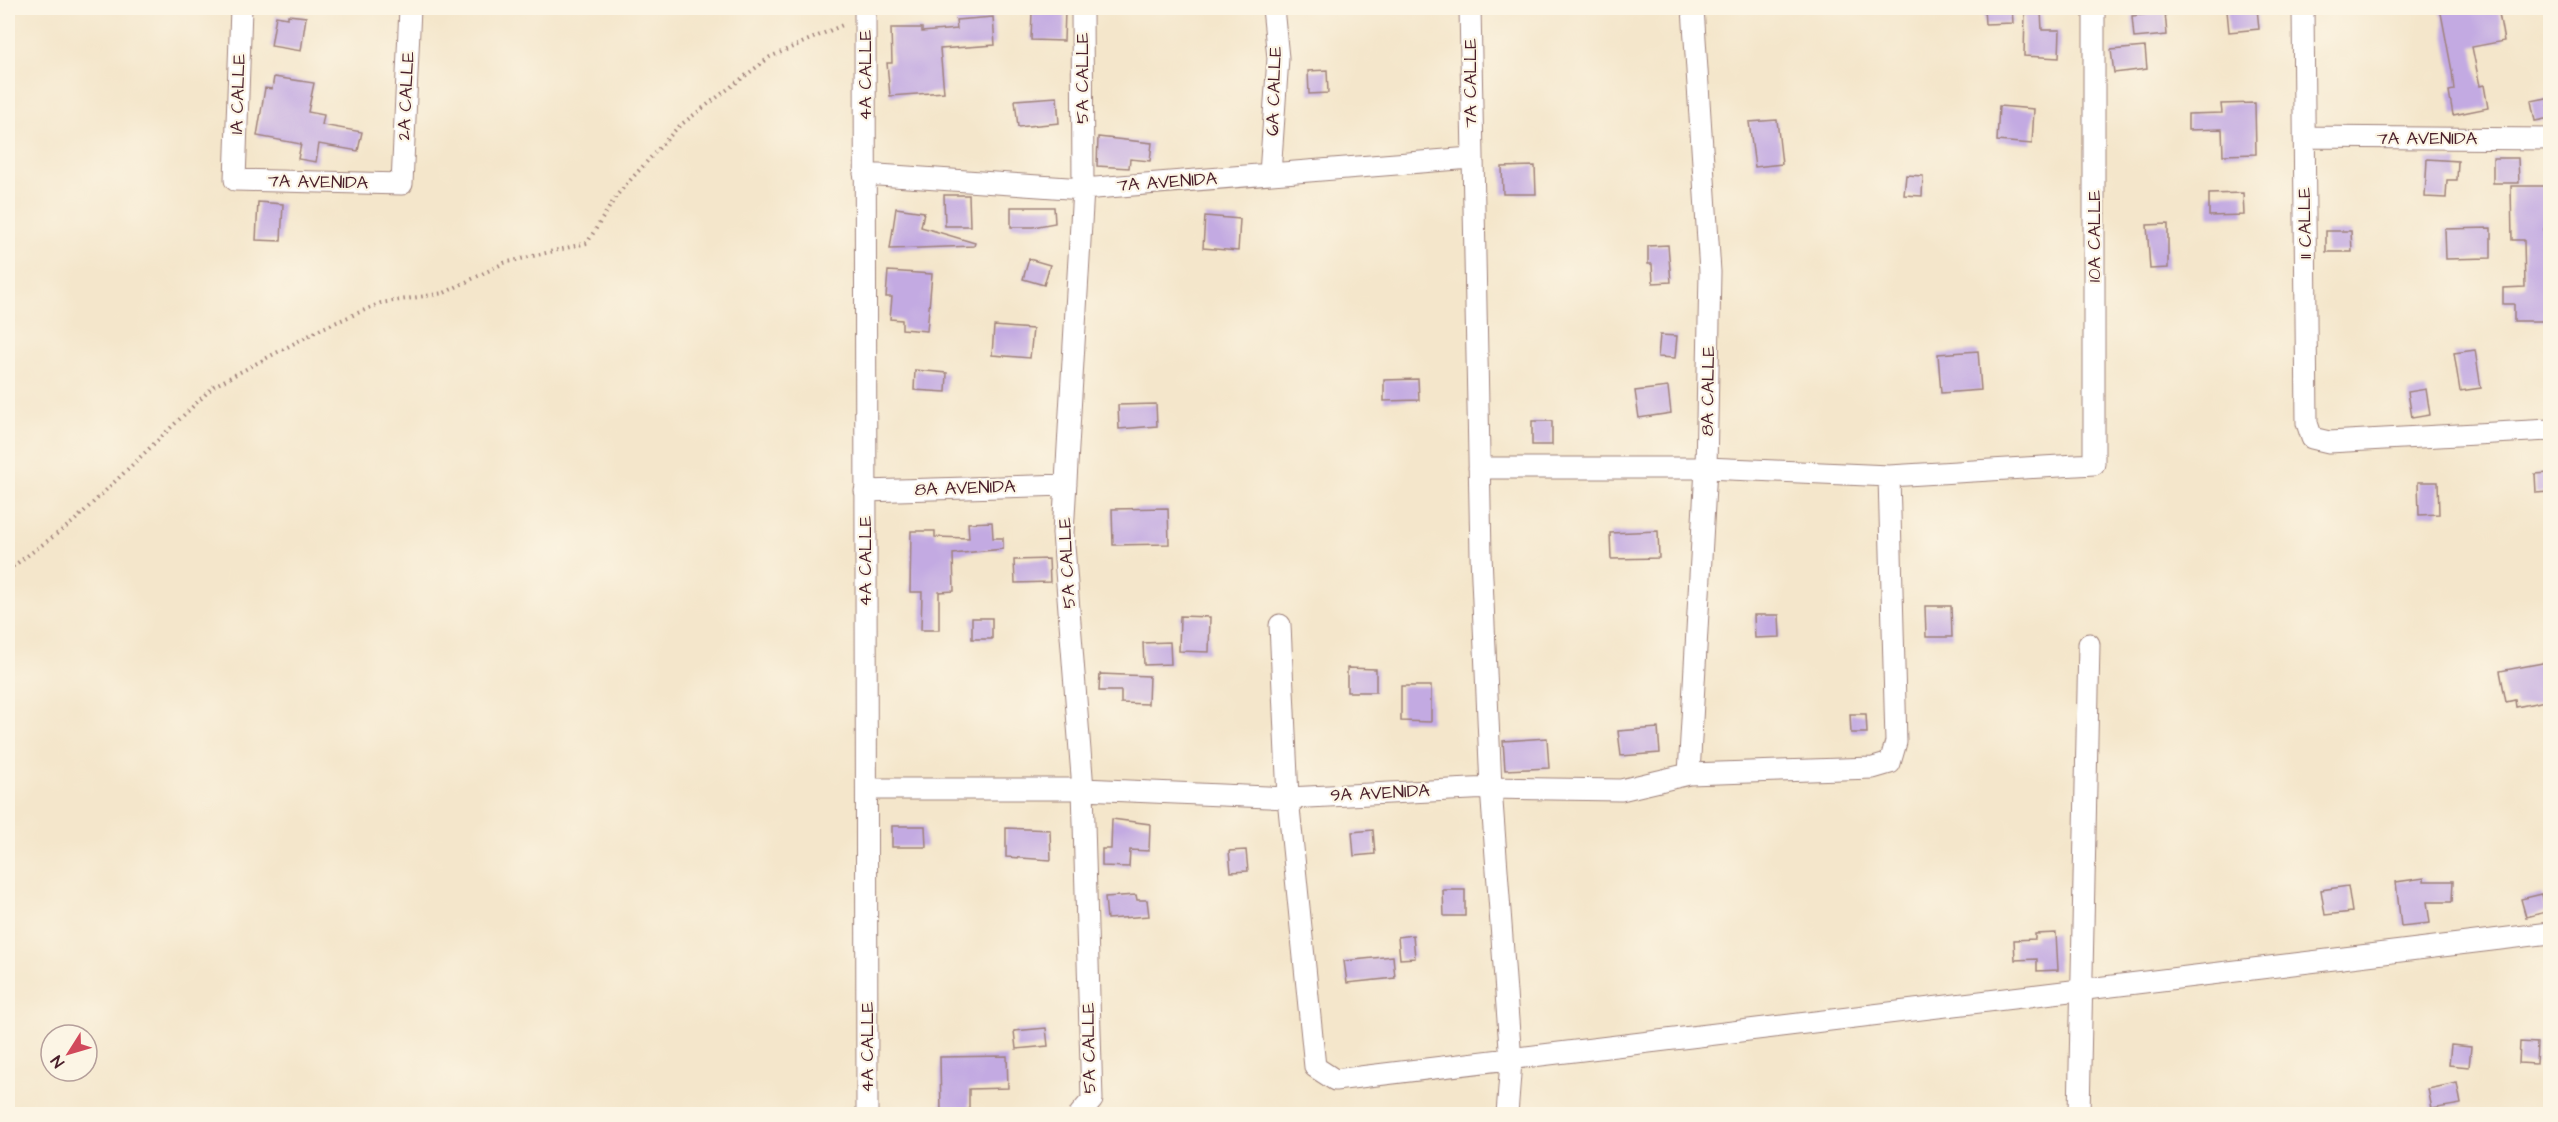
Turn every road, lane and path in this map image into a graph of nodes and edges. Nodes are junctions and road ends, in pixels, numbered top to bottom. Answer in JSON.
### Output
{"nodes":[{"id":1,"x":241,"y":8,"type":"edge"},
{"id":2,"x":410,"y":8,"type":"edge"},
{"id":3,"x":1082,"y":8,"type":"edge"},
{"id":4,"x":1273,"y":8,"type":"edge"},
{"id":5,"x":1470,"y":8,"type":"edge"},
{"id":6,"x":1692,"y":8,"type":"edge"},
{"id":7,"x":2094,"y":8,"type":"edge"},
{"id":8,"x":2303,"y":8,"type":"edge"},
{"id":9,"x":865,"y":11,"type":"edge"},
{"id":10,"x":2304,"y":137,"type":"junction"},
{"id":11,"x":2550,"y":139,"type":"edge"},
{"id":12,"x":1471,"y":158,"type":"junction"},
{"id":13,"x":864,"y":174,"type":"junction"},
{"id":14,"x":1270,"y":174,"type":"junction"},
{"id":15,"x":235,"y":180,"type":"joint"},
{"id":16,"x":402,"y":184,"type":"joint"},
{"id":17,"x":1083,"y":189,"type":"junction"},
{"id":18,"x":2550,"y":430,"type":"edge"},
{"id":19,"x":1479,"y":468,"type":"junction"},
{"id":20,"x":1706,"y":468,"type":"junction"},
{"id":21,"x":1889,"y":476,"type":"junction"},
{"id":22,"x":1066,"y":485,"type":"junction"},
{"id":23,"x":865,"y":491,"type":"junction"},
{"id":24,"x":8,"y":570,"type":"edge"},
{"id":25,"x":1280,"y":626,"type":"dead end"},
{"id":26,"x":2090,"y":644,"type":"dead end"},
{"id":27,"x":1689,"y":774,"type":"junction"},
{"id":28,"x":1491,"y":788,"type":"junction"},
{"id":29,"x":867,"y":789,"type":"junction"},
{"id":30,"x":1083,"y":789,"type":"junction"},
{"id":31,"x":1288,"y":798,"type":"junction"},
{"id":32,"x":2550,"y":933,"type":"edge"},
{"id":33,"x":2081,"y":989,"type":"junction"},
{"id":34,"x":1511,"y":1061,"type":"junction"},
{"id":35,"x":867,"y":1114,"type":"edge"},
{"id":36,"x":1080,"y":1114,"type":"edge"},
{"id":37,"x":1507,"y":1114,"type":"edge"},
{"id":38,"x":2079,"y":1114,"type":"edge"}],
"edges":[{"from":1,"to":15,"type":"street","name":"1A CALLE"},
{"from":2,"to":16,"type":"street","name":"2A CALLE"},
{"from":3,"to":17,"type":"street","name":"5A CALLE"},
{"from":4,"to":14,"type":"street","name":"6A CALLE"},
{"from":5,"to":12,"type":"street","name":"7A CALLE"},
{"from":6,"to":20,"type":"street","name":"8A CALLE"},
{"from":7,"to":21,"type":"street","name":"10A CALLE"},
{"from":8,"to":10,"type":"street","name":"11 CALLE"},
{"from":9,"to":13,"type":"street","name":"4A CALLE"},
{"from":9,"to":24,"type":"path"},
{"from":10,"to":11,"type":"street","name":"7A AVENIDA"},
{"from":10,"to":18,"type":"street","name":"11 CALLE"},
{"from":12,"to":14,"type":"street","name":"7A AVENIDA"},
{"from":12,"to":19,"type":"street","name":"7A CALLE"},
{"from":13,"to":17,"type":"street","name":"7A AVENIDA"},
{"from":13,"to":23,"type":"street","name":"4A CALLE"},
{"from":14,"to":17,"type":"street","name":"7A AVENIDA"},
{"from":15,"to":16,"type":"street","name":"7A AVENIDA"},
{"from":17,"to":22,"type":"street","name":"5A CALLE"},
{"from":19,"to":20,"type":"street"},
{"from":19,"to":28,"type":"street","name":"7A CALLE"},
{"from":20,"to":21,"type":"street"},
{"from":20,"to":27,"type":"street","name":"8A CALLE"},
{"from":21,"to":27,"type":"street","name":"9A AVENIDA"},
{"from":22,"to":23,"type":"street","name":"8A AVENIDA"},
{"from":22,"to":30,"type":"street","name":"5A CALLE"},
{"from":23,"to":29,"type":"street","name":"4A CALLE"},
{"from":25,"to":31,"type":"street"},
{"from":26,"to":33,"type":"street"},
{"from":27,"to":28,"type":"street","name":"9A AVENIDA"},
{"from":28,"to":31,"type":"street","name":"9A AVENIDA"},
{"from":28,"to":34,"type":"street","name":"7A CALLE"},
{"from":29,"to":30,"type":"street","name":"9A AVENIDA"},
{"from":29,"to":35,"type":"street","name":"4A CALLE"},
{"from":30,"to":31,"type":"street","name":"9A AVENIDA"},
{"from":30,"to":36,"type":"street","name":"5A CALLE"},
{"from":31,"to":34,"type":"street"},
{"from":32,"to":33,"type":"street"},
{"from":33,"to":34,"type":"street"},
{"from":33,"to":38,"type":"street"},
{"from":34,"to":37,"type":"street","name":"7A CALLE"}]}
